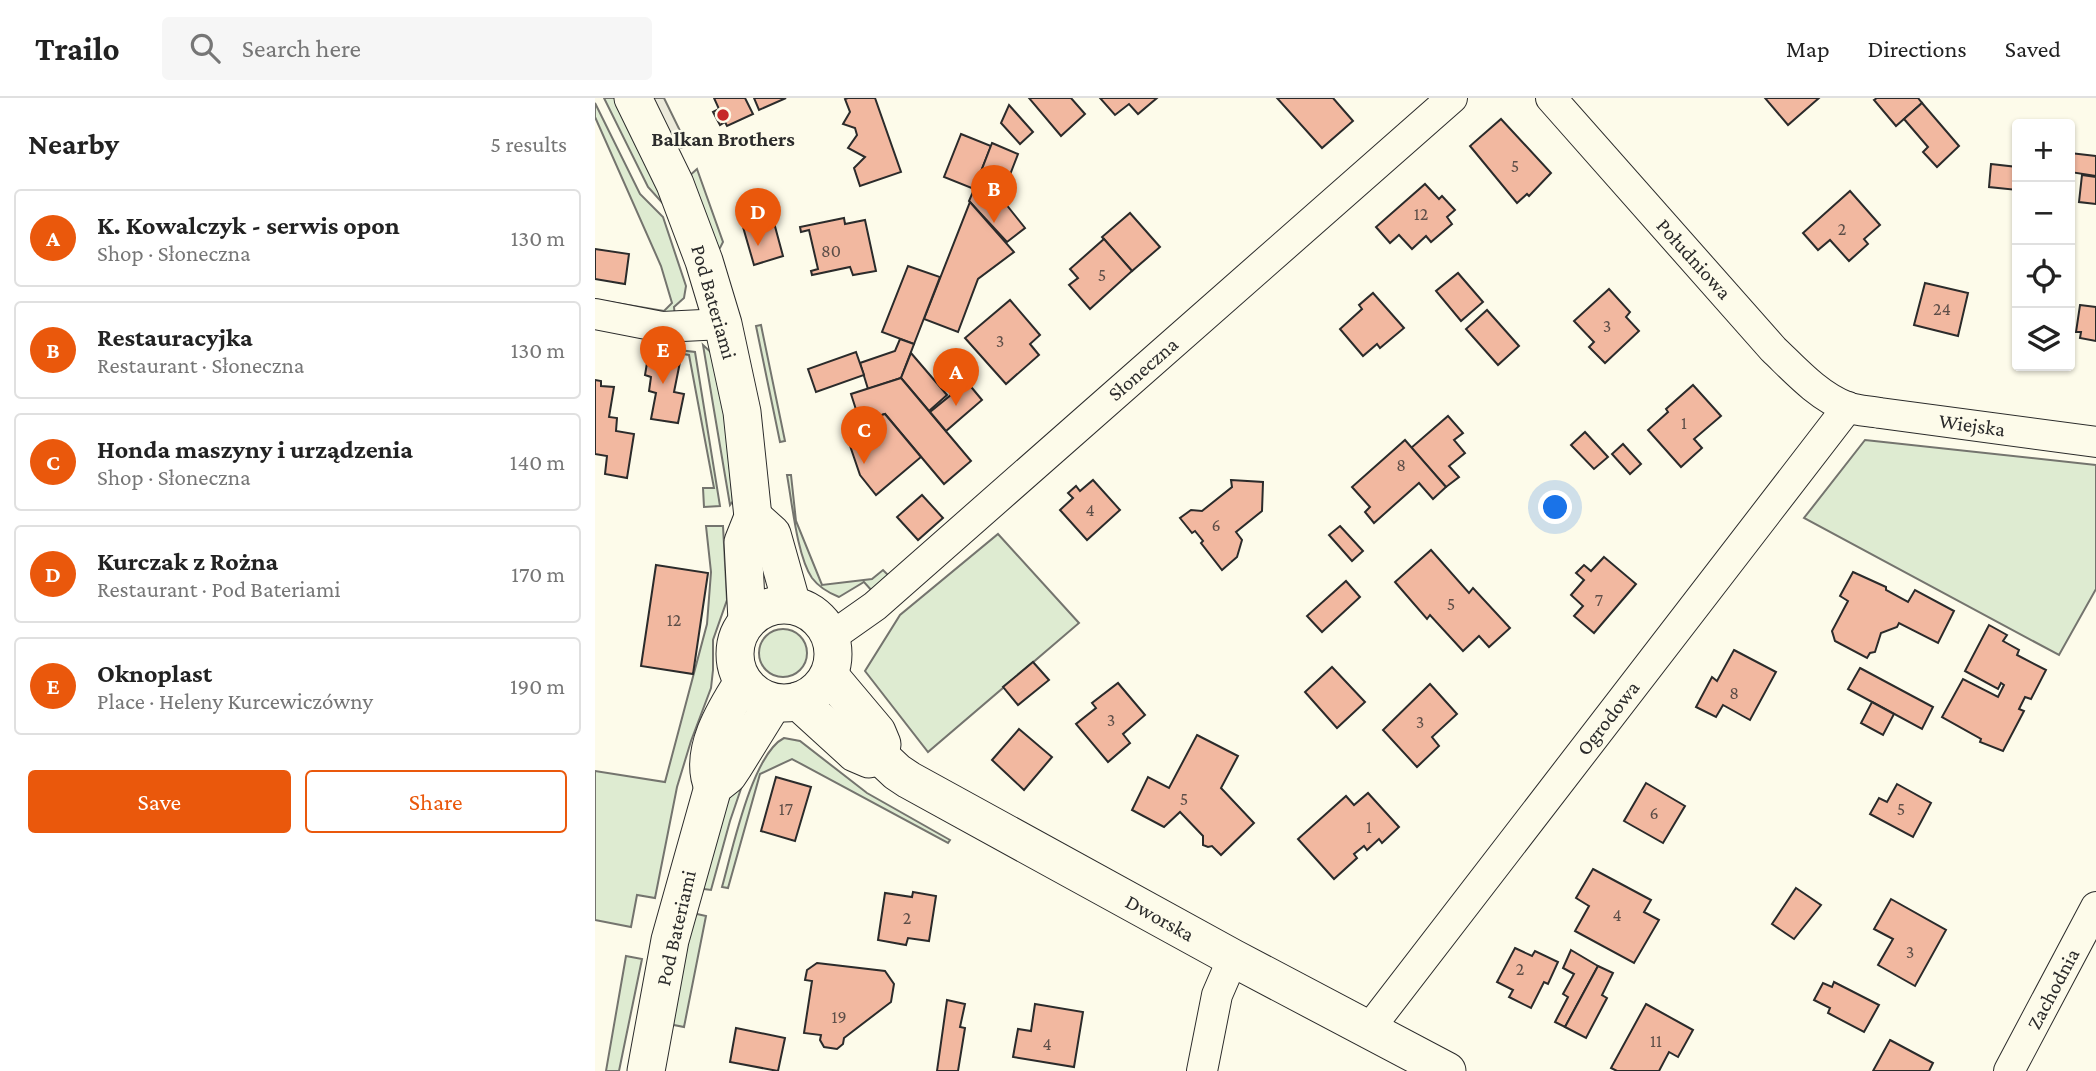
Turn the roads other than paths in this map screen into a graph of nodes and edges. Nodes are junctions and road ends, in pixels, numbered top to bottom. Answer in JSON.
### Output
{"nodes":[{"id":1,"x":633,"y":98,"type":"edge"},
{"id":2,"x":1452,"y":98,"type":"edge"},
{"id":3,"x":1551,"y":98,"type":"edge"},
{"id":4,"x":595,"y":314,"type":"edge"},
{"id":5,"x":723,"y":324,"type":"junction"},
{"id":6,"x":1848,"y":407,"type":"junction"},
{"id":7,"x":2096,"y":442,"type":"edge"},
{"id":8,"x":753,"y":517,"type":"junction"},
{"id":9,"x":792,"y":605,"type":"junction"},
{"id":10,"x":747,"y":621,"type":"junction"},
{"id":11,"x":831,"y":637,"type":"junction"},
{"id":12,"x":829,"y":675,"type":"junction"},
{"id":13,"x":743,"y":682,"type":"junction"},
{"id":14,"x":786,"y":702,"type":"junction"},
{"id":15,"x":880,"y":756,"type":"junction"},
{"id":16,"x":713,"y":787,"type":"junction"},
{"id":17,"x":2096,"y":908,"type":"edge"},
{"id":18,"x":1233,"y":958,"type":"junction"},
{"id":19,"x":1369,"y":1029,"type":"junction"},
{"id":20,"x":646,"y":1071,"type":"edge"},
{"id":21,"x":1202,"y":1071,"type":"edge"},
{"id":22,"x":1447,"y":1071,"type":"edge"},
{"id":23,"x":2009,"y":1071,"type":"edge"}],
"edges":[{"from":1,"to":5,"type":"street","name":"Pod Bateriami"},
{"from":2,"to":11,"type":"street","name":"Słoneczna"},
{"from":3,"to":6,"type":"street","name":"Południowa"},
{"from":4,"to":5,"type":"street"},
{"from":5,"to":8,"type":"street","name":"Pod Bateriami"},
{"from":6,"to":7,"type":"street","name":"Wiejska"},
{"from":6,"to":19,"type":"street","name":"Ogrodowa"},
{"from":8,"to":9,"type":"street"},
{"from":8,"to":10,"type":"street","name":"Pod Bateriami"},
{"from":9,"to":10,"type":"street"},
{"from":9,"to":11,"type":"street"},
{"from":10,"to":13,"type":"street","name":"Pod Bateriami"},
{"from":11,"to":12,"type":"street"},
{"from":12,"to":14,"type":"street","name":"Pod Bateriami"},
{"from":12,"to":15,"type":"street"},
{"from":13,"to":14,"type":"street"},
{"from":13,"to":16,"type":"street","name":"Pod Bateriami"},
{"from":14,"to":15,"type":"street","name":"Dworska"},
{"from":14,"to":16,"type":"street","name":"Pod Bateriami"},
{"from":15,"to":18,"type":"street","name":"Dworska"},
{"from":16,"to":20,"type":"street","name":"Pod Bateriami"},
{"from":17,"to":23,"type":"street","name":"Zachodnia"},
{"from":18,"to":19,"type":"street","name":"Dworska"},
{"from":18,"to":21,"type":"street"},
{"from":19,"to":22,"type":"street","name":"Dworska"}]}
